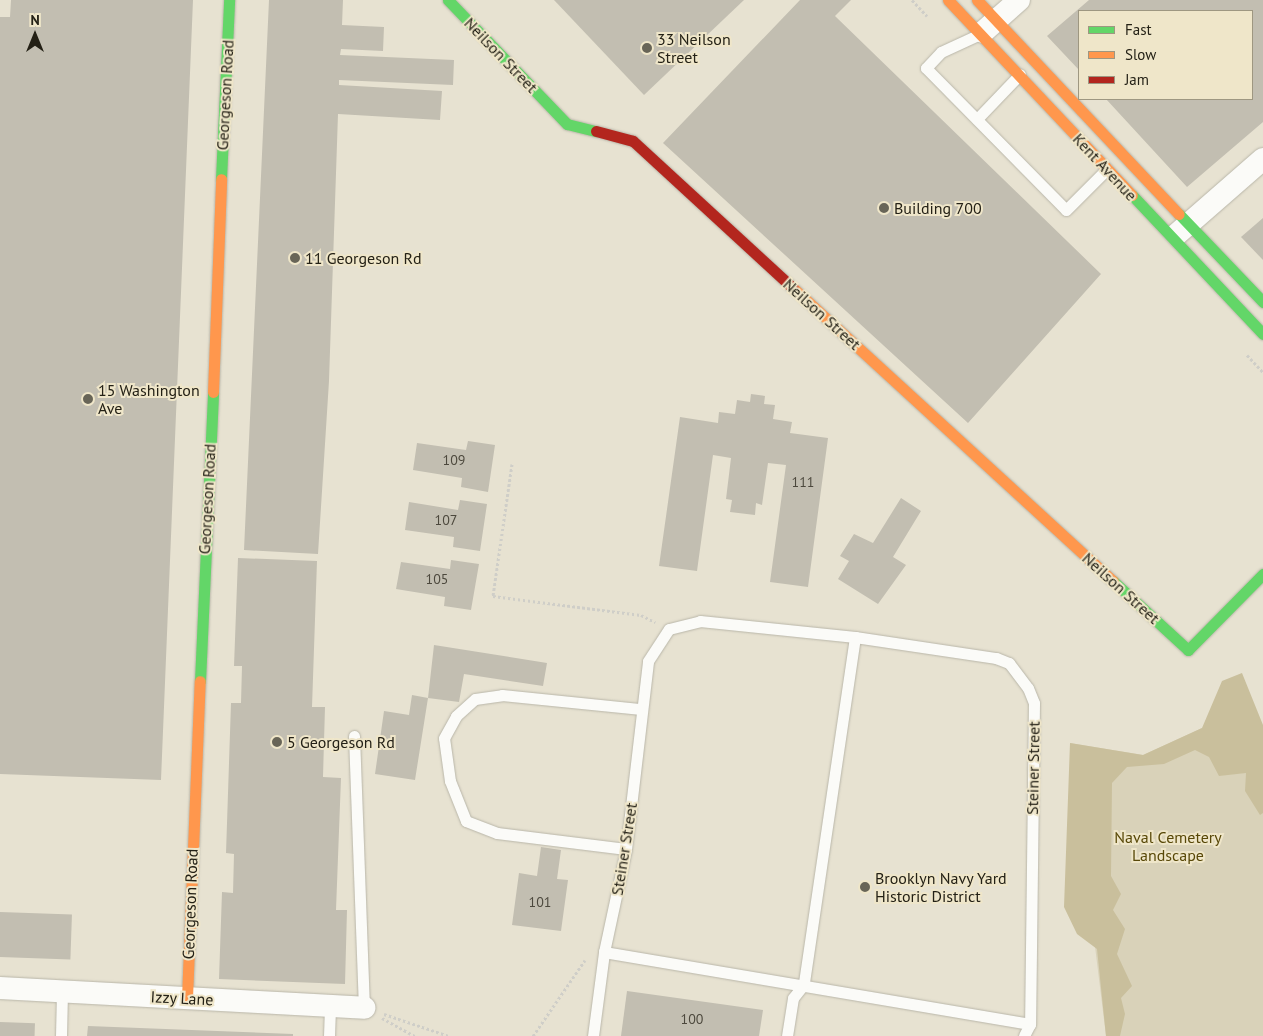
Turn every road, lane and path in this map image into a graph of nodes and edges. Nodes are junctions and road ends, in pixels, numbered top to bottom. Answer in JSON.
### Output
{"nodes":[{"id":1,"x":229,"y":0,"type":"edge"},
{"id":2,"x":448,"y":0,"type":"edge"},
{"id":3,"x":948,"y":0,"type":"edge"},
{"id":4,"x":977,"y":0,"type":"edge"},
{"id":5,"x":1019,"y":0,"type":"edge"},
{"id":6,"x":988,"y":27,"type":"junction"},
{"id":7,"x":1032,"y":59,"type":"junction"},
{"id":8,"x":1019,"y":75,"type":"junction"},
{"id":9,"x":977,"y":118,"type":"junction"},
{"id":10,"x":1263,"y":159,"type":"edge"},
{"id":11,"x":1107,"y":169,"type":"junction"},
{"id":12,"x":1189,"y":223,"type":"junction"},
{"id":13,"x":1173,"y":238,"type":"junction"},
{"id":14,"x":1263,"y":302,"type":"edge"},
{"id":15,"x":1263,"y":334,"type":"edge"},
{"id":16,"x":512,"y":464,"type":"dead end"},
{"id":17,"x":1263,"y":574,"type":"edge"},
{"id":18,"x":669,"y":629,"type":"junction"},
{"id":19,"x":855,"y":637,"type":"junction"},
{"id":20,"x":641,"y":709,"type":"junction"},
{"id":21,"x":354,"y":736,"type":"dead end"},
{"id":22,"x":626,"y":849,"type":"junction"},
{"id":23,"x":604,"y":952,"type":"junction"},
{"id":24,"x":804,"y":984,"type":"junction"},
{"id":25,"x":0,"y":988,"type":"edge"},
{"id":26,"x":62,"y":992,"type":"junction"},
{"id":27,"x":187,"y":998,"type":"junction"},
{"id":28,"x":330,"y":1006,"type":"junction"},
{"id":29,"x":364,"y":1008,"type":"junction"},
{"id":30,"x":1030,"y":1024,"type":"junction"},
{"id":31,"x":61,"y":1036,"type":"edge"},
{"id":32,"x":329,"y":1036,"type":"edge"},
{"id":33,"x":415,"y":1036,"type":"edge"},
{"id":34,"x":449,"y":1036,"type":"edge"},
{"id":35,"x":533,"y":1036,"type":"edge"},
{"id":36,"x":593,"y":1036,"type":"edge"},
{"id":37,"x":787,"y":1036,"type":"edge"},
{"id":38,"x":1024,"y":1036,"type":"edge"}],
"edges":[{"from":1,"to":27,"type":"street","name":"Georgeson Road"},
{"from":2,"to":17,"type":"street","name":"Neilson Street"},
{"from":3,"to":6,"type":"street","name":"Kent Avenue"},
{"from":4,"to":6,"type":"street","name":"Kent Avenue"},
{"from":5,"to":6,"type":"street"},
{"from":6,"to":7,"type":"street","name":"Kent Avenue"},
{"from":6,"to":8,"type":"street","name":"Kent Avenue"},
{"from":6,"to":9,"type":"lane"},
{"from":7,"to":8,"type":"lane"},
{"from":7,"to":12,"type":"street","name":"Kent Avenue"},
{"from":8,"to":9,"type":"lane"},
{"from":8,"to":11,"type":"street","name":"Kent Avenue"},
{"from":9,"to":11,"type":"lane"},
{"from":10,"to":12,"type":"street"},
{"from":11,"to":13,"type":"street","name":"Kent Avenue"},
{"from":12,"to":13,"type":"street"},
{"from":12,"to":14,"type":"street","name":"Kent Avenue"},
{"from":13,"to":15,"type":"street","name":"Kent Avenue"},
{"from":16,"to":18,"type":"path"},
{"from":18,"to":19,"type":"lane","name":"Steiner Street"},
{"from":18,"to":20,"type":"lane","name":"Steiner Street"},
{"from":19,"to":24,"type":"lane"},
{"from":19,"to":30,"type":"lane","name":"Steiner Street"},
{"from":20,"to":22,"type":"lane","name":"Steiner Street"},
{"from":20,"to":22,"type":"lane"},
{"from":21,"to":29,"type":"lane"},
{"from":22,"to":23,"type":"lane","name":"Steiner Street"},
{"from":23,"to":24,"type":"lane"},
{"from":23,"to":35,"type":"path"},
{"from":23,"to":36,"type":"lane","name":"Steiner Street"},
{"from":24,"to":30,"type":"lane"},
{"from":24,"to":37,"type":"lane"},
{"from":25,"to":26,"type":"street","name":"Izzy Lane"},
{"from":26,"to":27,"type":"street","name":"Izzy Lane"},
{"from":26,"to":31,"type":"lane"},
{"from":27,"to":28,"type":"street","name":"Izzy Lane"},
{"from":28,"to":29,"type":"street","name":"Izzy Lane"},
{"from":28,"to":32,"type":"lane"},
{"from":29,"to":33,"type":"path"},
{"from":29,"to":34,"type":"path"},
{"from":30,"to":38,"type":"lane","name":"Steiner Street"}]}
